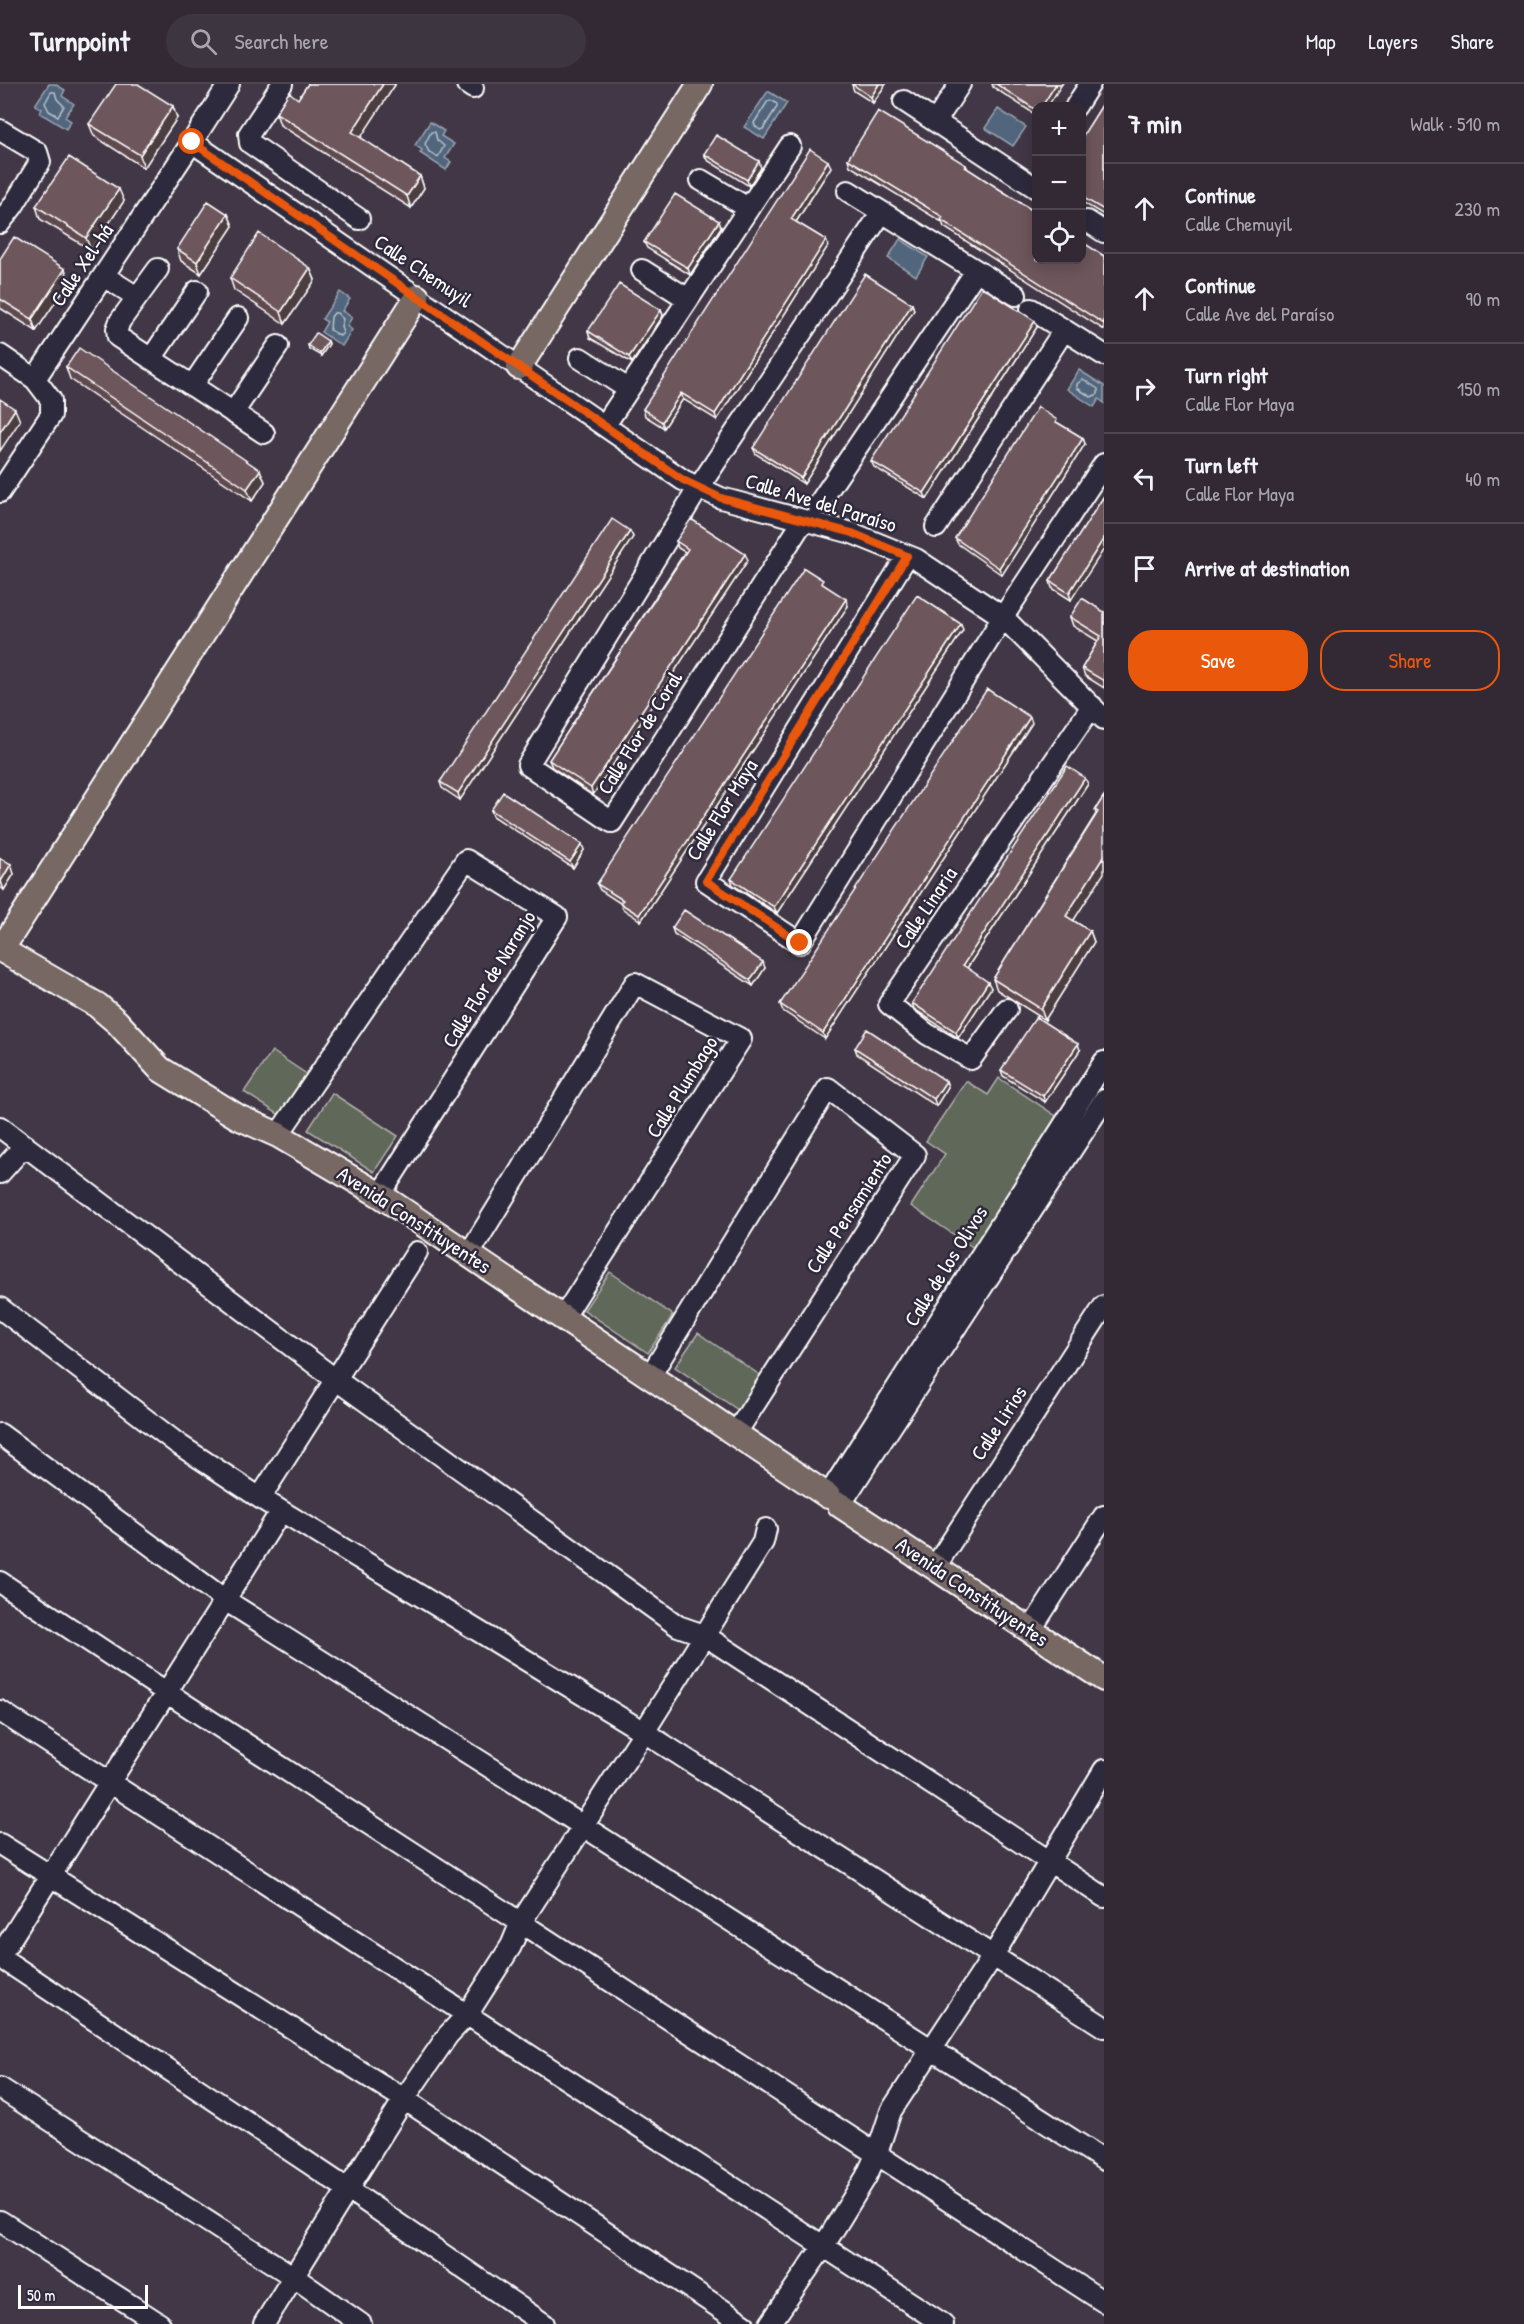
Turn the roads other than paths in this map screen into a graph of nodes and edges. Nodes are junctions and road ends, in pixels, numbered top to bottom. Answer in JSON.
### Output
{"nodes":[{"id":1,"x":229,"y":84,"type":"edge"},
{"id":2,"x":282,"y":84,"type":"edge"},
{"id":3,"x":700,"y":84,"type":"edge"},
{"id":4,"x":960,"y":84,"type":"edge"},
{"id":5,"x":1090,"y":84,"type":"edge"},
{"id":6,"x":904,"y":100,"type":"dead end"},
{"id":7,"x":1079,"y":102,"type":"edge"},
{"id":8,"x":936,"y":121,"type":"junction"},
{"id":9,"x":0,"y":130,"type":"edge"},
{"id":10,"x":192,"y":142,"type":"junction"},
{"id":11,"x":790,"y":146,"type":"dead end"},
{"id":12,"x":1032,"y":179,"type":"edge"},
{"id":13,"x":701,"y":180,"type":"dead end"},
{"id":14,"x":848,"y":191,"type":"dead end"},
{"id":15,"x":7,"y":202,"type":"edge"},
{"id":16,"x":748,"y":208,"type":"junction"},
{"id":17,"x":882,"y":212,"type":"junction"},
{"id":18,"x":358,"y":219,"type":"dead end"},
{"id":19,"x":1087,"y":221,"type":"dead end"},
{"id":20,"x":0,"y":223,"type":"edge"},
{"id":21,"x":1104,"y":232,"type":"edge"},
{"id":22,"x":158,"y":269,"type":"dead end"},
{"id":23,"x":642,"y":270,"type":"dead end"},
{"id":24,"x":976,"y":271,"type":"junction"},
{"id":25,"x":104,"y":276,"type":"junction"},
{"id":26,"x":196,"y":291,"type":"dead end"},
{"id":27,"x":1016,"y":295,"type":"dead end"},
{"id":28,"x":138,"y":297,"type":"junction"},
{"id":29,"x":417,"y":297,"type":"junction"},
{"id":30,"x":688,"y":299,"type":"junction"},
{"id":31,"x":1031,"y":309,"type":"dead end"},
{"id":32,"x":238,"y":318,"type":"dead end"},
{"id":33,"x":1064,"y":330,"type":"junction"},
{"id":34,"x":278,"y":346,"type":"dead end"},
{"id":35,"x":0,"y":355,"type":"edge"},
{"id":36,"x":1104,"y":355,"type":"edge"},
{"id":37,"x":580,"y":358,"type":"dead end"},
{"id":38,"x":151,"y":359,"type":"junction"},
{"id":39,"x":519,"y":367,"type":"junction"},
{"id":40,"x":34,"y":379,"type":"junction"},
{"id":41,"x":192,"y":386,"type":"junction"},
{"id":42,"x":628,"y":389,"type":"junction"},
{"id":43,"x":233,"y":413,"type":"junction"},
{"id":44,"x":604,"y":425,"type":"junction"},
{"id":45,"x":264,"y":433,"type":"dead end"},
{"id":46,"x":1104,"y":464,"type":"edge"},
{"id":47,"x":691,"y":483,"type":"junction"},
{"id":48,"x":0,"y":492,"type":"edge"},
{"id":49,"x":818,"y":505,"type":"dead end"},
{"id":50,"x":803,"y":521,"type":"junction"},
{"id":51,"x":936,"y":527,"type":"dead end"},
{"id":52,"x":907,"y":556,"type":"junction"},
{"id":53,"x":1003,"y":617,"type":"junction"},
{"id":54,"x":1098,"y":712,"type":"edge"},
{"id":55,"x":0,"y":949,"type":"edge"},
{"id":56,"x":1007,"y":1009,"type":"dead end"},
{"id":57,"x":1104,"y":1062,"type":"edge"},
{"id":58,"x":1104,"y":1100,"type":"edge"},
{"id":59,"x":0,"y":1127,"type":"edge"},
{"id":60,"x":278,"y":1135,"type":"junction"},
{"id":61,"x":25,"y":1145,"type":"junction"},
{"id":62,"x":0,"y":1173,"type":"edge"},
{"id":63,"x":380,"y":1195,"type":"junction"},
{"id":64,"x":417,"y":1252,"type":"dead end"},
{"id":65,"x":469,"y":1254,"type":"junction"},
{"id":66,"x":1104,"y":1306,"type":"edge"},
{"id":67,"x":0,"y":1308,"type":"edge"},
{"id":68,"x":563,"y":1318,"type":"junction"},
{"id":69,"x":650,"y":1376,"type":"junction"},
{"id":70,"x":335,"y":1379,"type":"junction"},
{"id":71,"x":736,"y":1433,"type":"junction"},
{"id":72,"x":0,"y":1434,"type":"edge"},
{"id":73,"x":260,"y":1498,"type":"junction"},
{"id":74,"x":834,"y":1501,"type":"junction"},
{"id":75,"x":281,"y":1511,"type":"junction"},
{"id":76,"x":1104,"y":1516,"type":"edge"},
{"id":77,"x":766,"y":1529,"type":"dead end"},
{"id":78,"x":934,"y":1567,"type":"junction"},
{"id":79,"x":0,"y":1582,"type":"edge"},
{"id":80,"x":225,"y":1600,"type":"junction"},
{"id":81,"x":1030,"y":1631,"type":"junction"},
{"id":82,"x":704,"y":1635,"type":"junction"},
{"id":83,"x":1104,"y":1679,"type":"edge"},
{"id":84,"x":166,"y":1692,"type":"junction"},
{"id":85,"x":0,"y":1711,"type":"edge"},
{"id":86,"x":644,"y":1732,"type":"junction"},
{"id":87,"x":1104,"y":1770,"type":"edge"},
{"id":88,"x":108,"y":1783,"type":"junction"},
{"id":89,"x":583,"y":1826,"type":"junction"},
{"id":90,"x":0,"y":1844,"type":"edge"},
{"id":91,"x":1050,"y":1860,"type":"junction"},
{"id":92,"x":51,"y":1877,"type":"junction"},
{"id":93,"x":1104,"y":1897,"type":"edge"},
{"id":94,"x":520,"y":1922,"type":"junction"},
{"id":95,"x":993,"y":1956,"type":"junction"},
{"id":96,"x":0,"y":1957,"type":"edge"},
{"id":97,"x":467,"y":2015,"type":"junction"},
{"id":98,"x":1104,"y":2027,"type":"edge"},
{"id":99,"x":932,"y":2049,"type":"junction"},
{"id":100,"x":0,"y":2088,"type":"edge"},
{"id":101,"x":404,"y":2099,"type":"junction"},
{"id":102,"x":877,"y":2153,"type":"junction"},
{"id":103,"x":1104,"y":2160,"type":"edge"},
{"id":104,"x":349,"y":2190,"type":"junction"},
{"id":105,"x":0,"y":2221,"type":"edge"},
{"id":106,"x":823,"y":2247,"type":"junction"},
{"id":107,"x":294,"y":2277,"type":"junction"},
{"id":108,"x":1104,"y":2302,"type":"edge"},
{"id":109,"x":160,"y":2324,"type":"edge"},
{"id":110,"x":264,"y":2324,"type":"edge"},
{"id":111,"x":361,"y":2324,"type":"edge"},
{"id":112,"x":544,"y":2324,"type":"edge"},
{"id":113,"x":744,"y":2324,"type":"edge"},
{"id":114,"x":770,"y":2324,"type":"edge"},
{"id":115,"x":943,"y":2324,"type":"edge"}],
"edges":[{"from":1,"to":10,"type":"street"},
{"from":2,"to":18,"type":"street"},
{"from":3,"to":39,"type":"main road"},
{"from":4,"to":8,"type":"street"},
{"from":5,"to":7,"type":"street"},
{"from":6,"to":8,"type":"street"},
{"from":8,"to":12,"type":"street"},
{"from":9,"to":15,"type":"street"},
{"from":10,"to":25,"type":"street","name":"Calle Xel-há"},
{"from":10,"to":29,"type":"street","name":"Calle Chemuyil"},
{"from":11,"to":16,"type":"street"},
{"from":13,"to":16,"type":"street"},
{"from":14,"to":17,"type":"street"},
{"from":15,"to":20,"type":"street"},
{"from":16,"to":30,"type":"street"},
{"from":17,"to":24,"type":"street"},
{"from":17,"to":47,"type":"street"},
{"from":19,"to":21,"type":"street"},
{"from":22,"to":28,"type":"street"},
{"from":23,"to":30,"type":"street"},
{"from":24,"to":27,"type":"street"},
{"from":24,"to":49,"type":"street"},
{"from":25,"to":28,"type":"street"},
{"from":25,"to":40,"type":"street","name":"Calle Xel-há"},
{"from":26,"to":38,"type":"street"},
{"from":28,"to":38,"type":"street"},
{"from":29,"to":39,"type":"street","name":"Calle Chemuyil"},
{"from":29,"to":55,"type":"main road"},
{"from":30,"to":42,"type":"street"},
{"from":31,"to":33,"type":"street"},
{"from":32,"to":41,"type":"street"},
{"from":33,"to":36,"type":"street"},
{"from":33,"to":51,"type":"street"},
{"from":34,"to":43,"type":"street"},
{"from":35,"to":40,"type":"street"},
{"from":37,"to":42,"type":"street"},
{"from":38,"to":41,"type":"street"},
{"from":39,"to":44,"type":"street","name":"Calle Chemuyil"},
{"from":40,"to":48,"type":"street"},
{"from":41,"to":43,"type":"street"},
{"from":42,"to":44,"type":"street"},
{"from":43,"to":45,"type":"street"},
{"from":44,"to":47,"type":"street","name":"Calle Chemuyil"},
{"from":46,"to":53,"type":"street"},
{"from":47,"to":50,"type":"street","name":"Calle Ave del Paraíso"},
{"from":47,"to":50,"type":"street","name":"Calle Flor de Coral"},
{"from":50,"to":52,"type":"street","name":"Calle Ave del Paraíso"},
{"from":52,"to":53,"type":"street","name":"Calle Ave del Paraíso"},
{"from":52,"to":53,"type":"street","name":"Calle Flor Maya"},
{"from":53,"to":54,"type":"street","name":"Calle Ave del Paraíso"},
{"from":54,"to":56,"type":"street","name":"Calle Linaria"},
{"from":55,"to":60,"type":"main road","name":"Avenida Constituyentes"},
{"from":57,"to":74,"type":"street","name":"Calle de los Olivos"},
{"from":58,"to":74,"type":"street","name":"Calle de los Olivos"},
{"from":59,"to":61,"type":"street"},
{"from":60,"to":63,"type":"main road","name":"Avenida Constituyentes"},
{"from":60,"to":63,"type":"street","name":"Calle Flor de Naranjo"},
{"from":61,"to":62,"type":"street"},
{"from":61,"to":70,"type":"street"},
{"from":63,"to":65,"type":"main road","name":"Avenida Constituyentes"},
{"from":64,"to":70,"type":"street"},
{"from":65,"to":68,"type":"main road","name":"Avenida Constituyentes"},
{"from":65,"to":68,"type":"street","name":"Calle Plumbago"},
{"from":66,"to":78,"type":"street","name":"Calle Lirios"},
{"from":67,"to":73,"type":"street"},
{"from":68,"to":69,"type":"main road","name":"Avenida Constituyentes"},
{"from":69,"to":71,"type":"main road","name":"Avenida Constituyentes"},
{"from":69,"to":71,"type":"street","name":"Calle Pensamiento"},
{"from":70,"to":73,"type":"street"},
{"from":70,"to":82,"type":"street"},
{"from":71,"to":74,"type":"main road","name":"Avenida Constituyentes"},
{"from":72,"to":80,"type":"street"},
{"from":73,"to":75,"type":"street"},
{"from":74,"to":78,"type":"main road","name":"Avenida Constituyentes"},
{"from":75,"to":80,"type":"street"},
{"from":75,"to":86,"type":"street"},
{"from":76,"to":81,"type":"street"},
{"from":77,"to":82,"type":"street"},
{"from":78,"to":81,"type":"main road","name":"Avenida Constituyentes"},
{"from":79,"to":84,"type":"street"},
{"from":80,"to":84,"type":"street"},
{"from":80,"to":89,"type":"street"},
{"from":81,"to":83,"type":"main road","name":"Avenida Constituyentes"},
{"from":82,"to":86,"type":"street"},
{"from":82,"to":91,"type":"street"},
{"from":84,"to":88,"type":"street"},
{"from":84,"to":94,"type":"street"},
{"from":85,"to":88,"type":"street"},
{"from":86,"to":89,"type":"street"},
{"from":86,"to":95,"type":"street"},
{"from":87,"to":91,"type":"street"},
{"from":88,"to":92,"type":"street"},
{"from":88,"to":97,"type":"street"},
{"from":89,"to":94,"type":"street"},
{"from":89,"to":99,"type":"street"},
{"from":90,"to":92,"type":"street"},
{"from":91,"to":93,"type":"street"},
{"from":91,"to":95,"type":"street"},
{"from":92,"to":96,"type":"street"},
{"from":92,"to":101,"type":"street"},
{"from":94,"to":97,"type":"street"},
{"from":94,"to":102,"type":"street"},
{"from":95,"to":98,"type":"street"},
{"from":95,"to":99,"type":"street"},
{"from":96,"to":104,"type":"street"},
{"from":97,"to":101,"type":"street"},
{"from":97,"to":106,"type":"street"},
{"from":99,"to":102,"type":"street"},
{"from":99,"to":103,"type":"street"},
{"from":100,"to":107,"type":"street"},
{"from":101,"to":104,"type":"street"},
{"from":101,"to":113,"type":"street"},
{"from":102,"to":106,"type":"street"},
{"from":102,"to":108,"type":"street"},
{"from":104,"to":107,"type":"street"},
{"from":104,"to":112,"type":"street"},
{"from":105,"to":109,"type":"street"},
{"from":106,"to":114,"type":"street"},
{"from":106,"to":115,"type":"street"},
{"from":107,"to":110,"type":"street"},
{"from":107,"to":111,"type":"street"}]}
